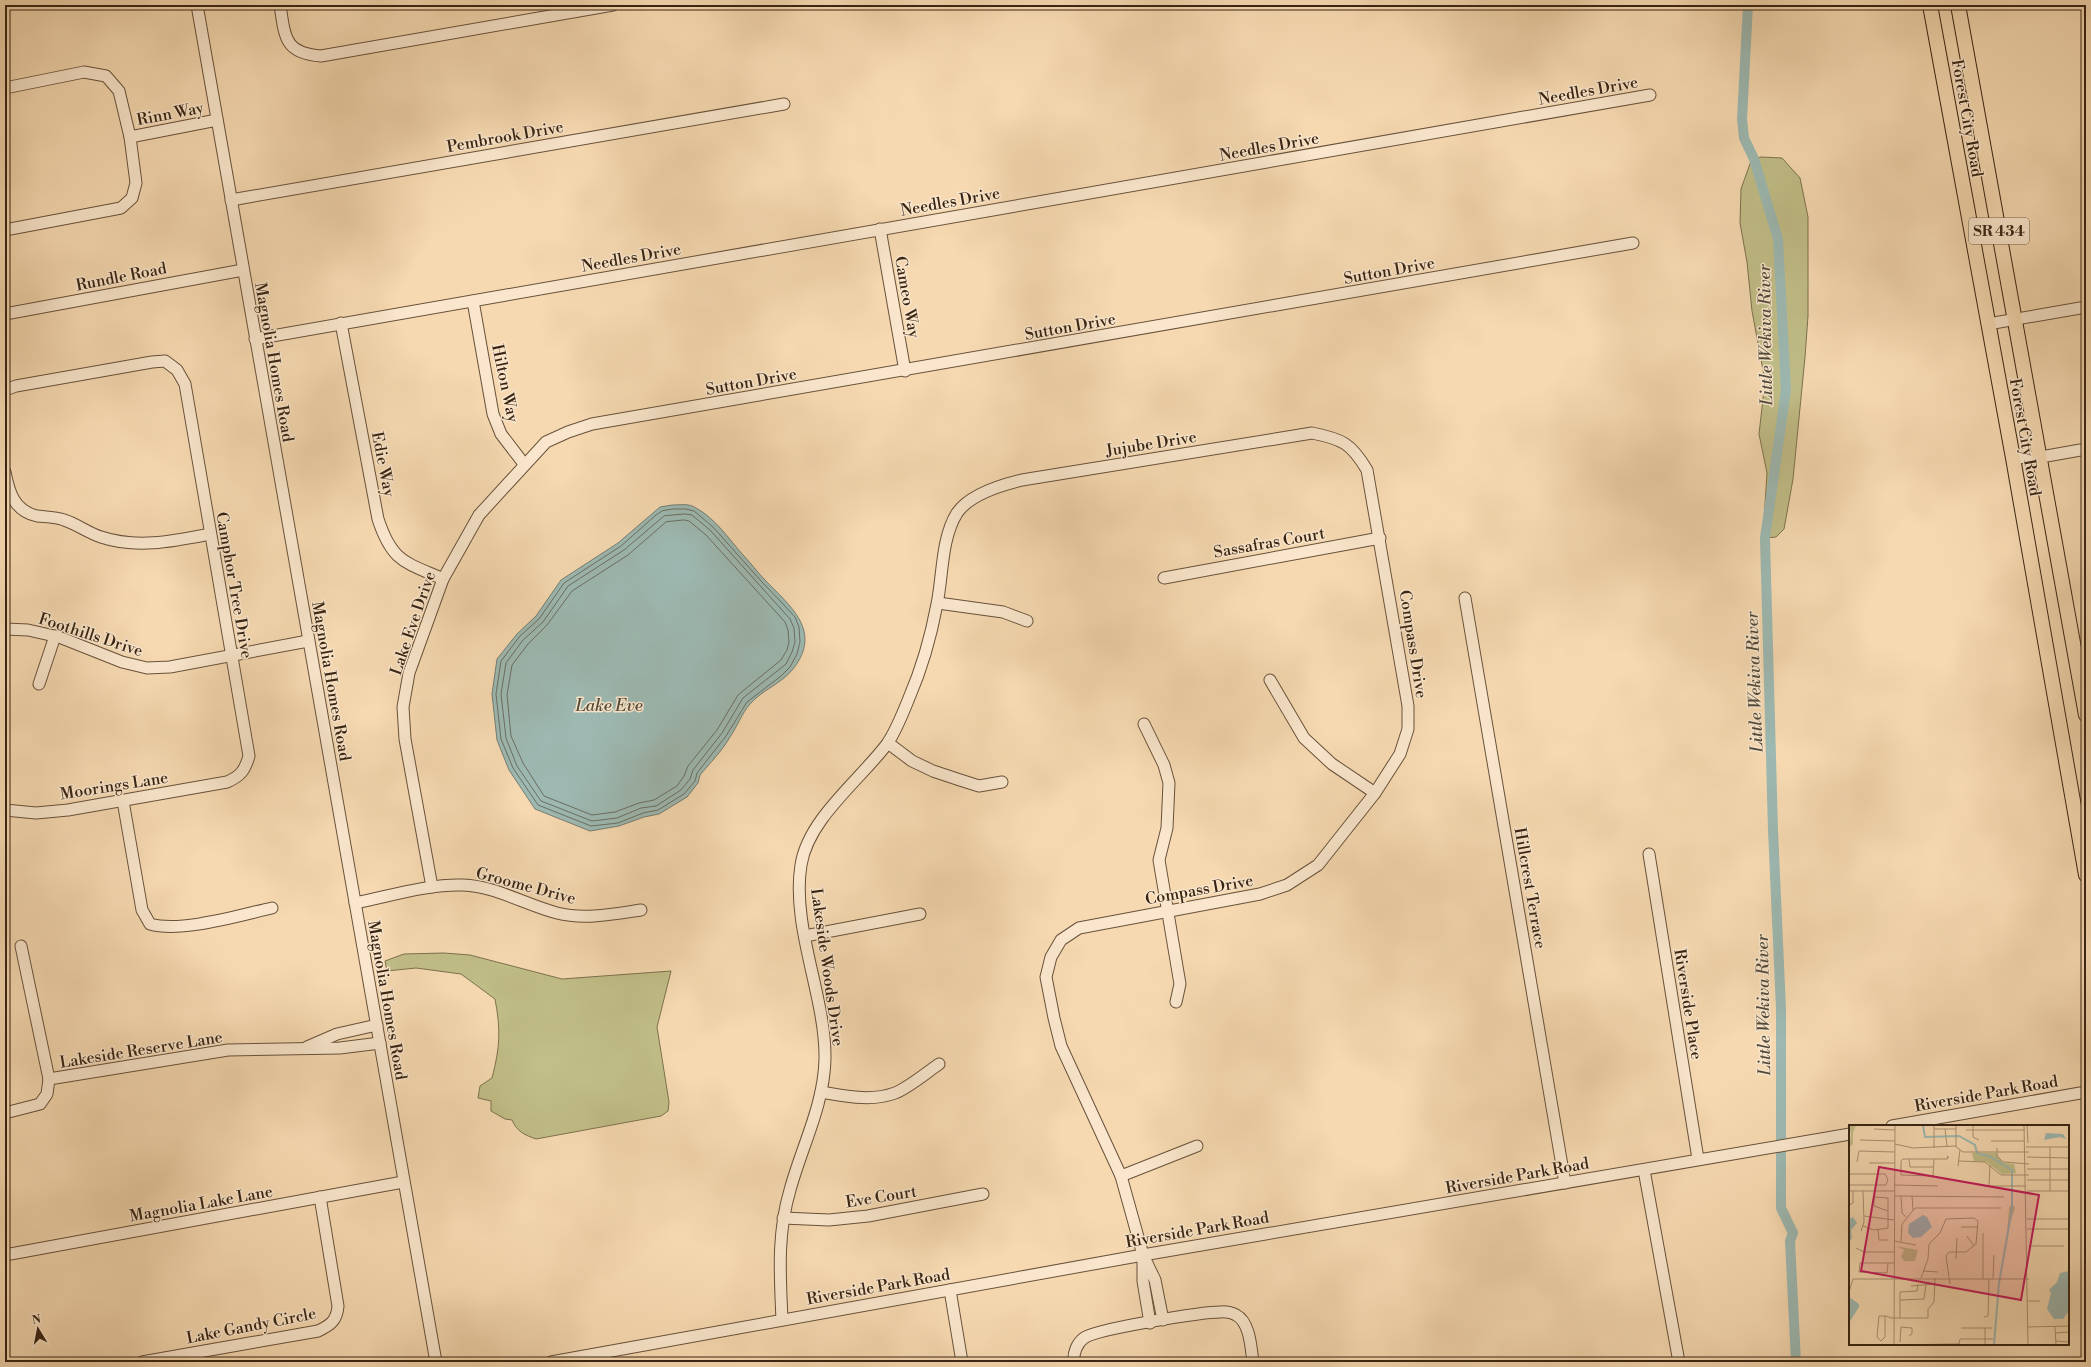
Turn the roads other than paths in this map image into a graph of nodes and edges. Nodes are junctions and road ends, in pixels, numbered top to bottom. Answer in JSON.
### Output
{"nodes":[{"id":1,"x":197,"y":5,"type":"edge"},
{"id":2,"x":280,"y":5,"type":"edge"},
{"id":3,"x":613,"y":5,"type":"edge"},
{"id":4,"x":1930,"y":5,"type":"edge"},
{"id":5,"x":1958,"y":5,"type":"edge"},
{"id":6,"x":5,"y":88,"type":"edge"},
{"id":7,"x":1650,"y":95,"type":"dead end"},
{"id":8,"x":784,"y":104,"type":"dead end"},
{"id":9,"x":217,"y":120,"type":"junction"},
{"id":10,"x":130,"y":137,"type":"junction"},
{"id":11,"x":231,"y":200,"type":"junction"},
{"id":12,"x":880,"y":229,"type":"junction"},
{"id":13,"x":5,"y":230,"type":"edge"},
{"id":14,"x":1633,"y":243,"type":"dead end"},
{"id":15,"x":243,"y":270,"type":"junction"},
{"id":16,"x":473,"y":301,"type":"junction"},
{"id":17,"x":2086,"y":306,"type":"edge"},
{"id":18,"x":5,"y":314,"type":"edge"},
{"id":19,"x":2015,"y":319,"type":"junction"},
{"id":20,"x":341,"y":323,"type":"junction"},
{"id":21,"x":1988,"y":324,"type":"junction"},
{"id":22,"x":255,"y":339,"type":"junction"},
{"id":23,"x":905,"y":371,"type":"junction"},
{"id":24,"x":5,"y":390,"type":"edge"},
{"id":25,"x":2086,"y":449,"type":"edge"},
{"id":26,"x":2041,"y":457,"type":"junction"},
{"id":27,"x":2013,"y":458,"type":"junction"},
{"id":28,"x":524,"y":464,"type":"junction"},
{"id":29,"x":5,"y":472,"type":"edge"},
{"id":30,"x":210,"y":534,"type":"junction"},
{"id":31,"x":1380,"y":538,"type":"junction"},
{"id":32,"x":1164,"y":578,"type":"dead end"},
{"id":33,"x":443,"y":579,"type":"junction"},
{"id":34,"x":1465,"y":598,"type":"dead end"},
{"id":35,"x":938,"y":604,"type":"junction"},
{"id":36,"x":1027,"y":621,"type":"dead end"},
{"id":37,"x":5,"y":629,"type":"edge"},
{"id":38,"x":55,"y":636,"type":"junction"},
{"id":39,"x":308,"y":641,"type":"junction"},
{"id":40,"x":230,"y":657,"type":"junction"},
{"id":41,"x":2081,"y":660,"type":"edge"},
{"id":42,"x":1270,"y":680,"type":"dead end"},
{"id":43,"x":39,"y":684,"type":"dead end"},
{"id":44,"x":2086,"y":715,"type":"edge"},
{"id":45,"x":1144,"y":724,"type":"dead end"},
{"id":46,"x":888,"y":743,"type":"junction"},
{"id":47,"x":228,"y":782,"type":"joint"},
{"id":48,"x":1002,"y":782,"type":"dead end"},
{"id":49,"x":1375,"y":792,"type":"junction"},
{"id":50,"x":123,"y":801,"type":"junction"},
{"id":51,"x":5,"y":810,"type":"edge"},
{"id":52,"x":2080,"y":811,"type":"edge"},
{"id":53,"x":1649,"y":854,"type":"dead end"},
{"id":54,"x":2086,"y":875,"type":"edge"},
{"id":55,"x":432,"y":887,"type":"junction"},
{"id":56,"x":355,"y":903,"type":"junction"},
{"id":57,"x":272,"y":908,"type":"dead end"},
{"id":58,"x":641,"y":910,"type":"dead end"},
{"id":59,"x":1168,"y":911,"type":"junction"},
{"id":60,"x":920,"y":914,"type":"dead end"},
{"id":61,"x":805,"y":936,"type":"junction"},
{"id":62,"x":21,"y":946,"type":"dead end"},
{"id":63,"x":1176,"y":1002,"type":"dead end"},
{"id":64,"x":377,"y":1025,"type":"junction"},
{"id":65,"x":346,"y":1031,"type":"junction"},
{"id":66,"x":380,"y":1043,"type":"junction"},
{"id":67,"x":348,"y":1047,"type":"junction"},
{"id":68,"x":302,"y":1049,"type":"junction"},
{"id":69,"x":939,"y":1064,"type":"dead end"},
{"id":70,"x":49,"y":1079,"type":"junction"},
{"id":71,"x":821,"y":1092,"type":"junction"},
{"id":72,"x":2086,"y":1092,"type":"edge"},
{"id":73,"x":5,"y":1113,"type":"edge"},
{"id":74,"x":1898,"y":1125,"type":"edge"},
{"id":75,"x":1849,"y":1134,"type":"edge"},
{"id":76,"x":1197,"y":1146,"type":"dead end"},
{"id":77,"x":1698,"y":1159,"type":"junction"},
{"id":78,"x":1644,"y":1170,"type":"junction"},
{"id":79,"x":1121,"y":1176,"type":"junction"},
{"id":80,"x":403,"y":1182,"type":"junction"},
{"id":81,"x":1565,"y":1183,"type":"junction"},
{"id":82,"x":984,"y":1194,"type":"dead end"},
{"id":83,"x":320,"y":1197,"type":"junction"},
{"id":84,"x":783,"y":1218,"type":"junction"},
{"id":85,"x":5,"y":1254,"type":"edge"},
{"id":86,"x":1143,"y":1255,"type":"junction"},
{"id":87,"x":950,"y":1290,"type":"junction"},
{"id":88,"x":782,"y":1320,"type":"junction"},
{"id":89,"x":1163,"y":1320,"type":"junction"},
{"id":90,"x":1150,"y":1323,"type":"junction"},
{"id":91,"x":142,"y":1362,"type":"edge"},
{"id":92,"x":436,"y":1362,"type":"edge"},
{"id":93,"x":551,"y":1362,"type":"edge"},
{"id":94,"x":960,"y":1362,"type":"edge"},
{"id":95,"x":1074,"y":1362,"type":"edge"},
{"id":96,"x":1253,"y":1362,"type":"edge"},
{"id":97,"x":1679,"y":1362,"type":"edge"}],
"edges":[{"from":1,"to":9,"type":"street","name":"Magnolia Homes Road"},
{"from":2,"to":3,"type":"street"},
{"from":4,"to":21,"type":"main road","name":"Forest City Road","number":"SR 434"},
{"from":5,"to":19,"type":"main road","name":"Forest City Road","number":"SR 434"},
{"from":6,"to":10,"type":"street"},
{"from":7,"to":12,"type":"street","name":"Needles Drive"},
{"from":8,"to":11,"type":"street","name":"Pembrook Drive"},
{"from":9,"to":10,"type":"street","name":"Rinn Way"},
{"from":9,"to":11,"type":"street","name":"Magnolia Homes Road"},
{"from":10,"to":13,"type":"street"},
{"from":11,"to":15,"type":"street","name":"Magnolia Homes Road"},
{"from":12,"to":16,"type":"street","name":"Needles Drive"},
{"from":12,"to":23,"type":"street","name":"Cameo Way"},
{"from":14,"to":23,"type":"street","name":"Sutton Drive"},
{"from":15,"to":18,"type":"street","name":"Rundle Road"},
{"from":15,"to":22,"type":"street","name":"Magnolia Homes Road"},
{"from":16,"to":20,"type":"street","name":"Needles Drive"},
{"from":16,"to":28,"type":"street","name":"Hilton Way"},
{"from":17,"to":19,"type":"street"},
{"from":19,"to":21,"type":"street"},
{"from":19,"to":26,"type":"main road","name":"Forest City Road","number":"SR 434"},
{"from":20,"to":22,"type":"street","name":"Needles Drive"},
{"from":20,"to":33,"type":"street","name":"Edie Way"},
{"from":21,"to":27,"type":"main road","name":"Forest City Road","number":"SR 434"},
{"from":22,"to":39,"type":"street","name":"Magnolia Homes Road"},
{"from":23,"to":28,"type":"street","name":"Sutton Drive"},
{"from":24,"to":30,"type":"street","name":"Camphor Tree Drive"},
{"from":25,"to":26,"type":"street"},
{"from":26,"to":27,"type":"street"},
{"from":26,"to":41,"type":"main road","name":"Forest City Road","number":"SR 434"},
{"from":27,"to":52,"type":"main road","name":"Forest City Road","number":"SR 434"},
{"from":28,"to":33,"type":"street","name":"Lake Eve Drive"},
{"from":29,"to":30,"type":"street"},
{"from":30,"to":40,"type":"street","name":"Camphor Tree Drive"},
{"from":31,"to":32,"type":"street","name":"Sassafras Court"},
{"from":31,"to":35,"type":"street","name":"Jujube Drive"},
{"from":31,"to":49,"type":"street","name":"Compass Drive"},
{"from":33,"to":55,"type":"street","name":"Lake Eve Drive"},
{"from":34,"to":81,"type":"street","name":"Hillcrest Terrace"},
{"from":35,"to":36,"type":"street"},
{"from":35,"to":46,"type":"street","name":"Lakeside Woods Drive"},
{"from":37,"to":38,"type":"street","name":"Foothills Drive"},
{"from":38,"to":40,"type":"street","name":"Foothills Drive"},
{"from":38,"to":43,"type":"street"},
{"from":39,"to":40,"type":"street","name":"Foothills Drive"},
{"from":39,"to":56,"type":"street","name":"Magnolia Homes Road"},
{"from":40,"to":47,"type":"street","name":"Camphor Tree Drive"},
{"from":41,"to":44,"type":"main road","name":"Forest City Road","number":"SR 434"},
{"from":42,"to":49,"type":"street"},
{"from":45,"to":59,"type":"street"},
{"from":46,"to":48,"type":"street"},
{"from":46,"to":61,"type":"street","name":"Lakeside Woods Drive"},
{"from":47,"to":50,"type":"street","name":"Moorings Lane"},
{"from":49,"to":59,"type":"street","name":"Compass Drive"},
{"from":50,"to":51,"type":"street","name":"Moorings Lane"},
{"from":50,"to":57,"type":"street"},
{"from":52,"to":54,"type":"main road","name":"Forest City Road","number":"SR 434"},
{"from":53,"to":77,"type":"street","name":"Riverside Place"},
{"from":55,"to":56,"type":"street","name":"Groome Drive"},
{"from":55,"to":58,"type":"street","name":"Groome Drive"},
{"from":56,"to":64,"type":"street","name":"Magnolia Homes Road"},
{"from":59,"to":63,"type":"street"},
{"from":59,"to":79,"type":"street","name":"Compass Drive"},
{"from":60,"to":61,"type":"street"},
{"from":61,"to":71,"type":"street","name":"Lakeside Woods Drive"},
{"from":62,"to":70,"type":"street","name":"Lakeside Reserve Lane"},
{"from":64,"to":65,"type":"street","name":"Lakeside Reserve Lane"},
{"from":64,"to":66,"type":"street","name":"Magnolia Homes Road"},
{"from":65,"to":67,"type":"street"},
{"from":65,"to":68,"type":"street","name":"Lakeside Reserve Lane"},
{"from":66,"to":67,"type":"street","name":"Lakeside Reserve Lane"},
{"from":66,"to":80,"type":"street","name":"Magnolia Homes Road"},
{"from":67,"to":68,"type":"street","name":"Lakeside Reserve Lane"},
{"from":68,"to":70,"type":"street","name":"Lakeside Reserve Lane"},
{"from":69,"to":71,"type":"street"},
{"from":70,"to":73,"type":"street"},
{"from":71,"to":84,"type":"street","name":"Lakeside Woods Drive"},
{"from":72,"to":74,"type":"street","name":"Riverside Park Road"},
{"from":75,"to":77,"type":"street","name":"Riverside Park Road"},
{"from":76,"to":79,"type":"street"},
{"from":77,"to":78,"type":"street","name":"Riverside Park Road"},
{"from":78,"to":81,"type":"street","name":"Riverside Park Road"},
{"from":78,"to":97,"type":"street"},
{"from":79,"to":86,"type":"street","name":"Compass Drive"},
{"from":80,"to":83,"type":"street","name":"Magnolia Lake Lane"},
{"from":80,"to":92,"type":"street","name":"Magnolia Homes Road"},
{"from":81,"to":86,"type":"street","name":"Riverside Park Road"},
{"from":82,"to":84,"type":"street","name":"Eve Court"},
{"from":83,"to":85,"type":"street","name":"Magnolia Lake Lane"},
{"from":83,"to":91,"type":"street","name":"Lake Gandy Circle"},
{"from":84,"to":88,"type":"street","name":"Lakeside Woods Drive"},
{"from":86,"to":87,"type":"street","name":"Riverside Park Road"},
{"from":86,"to":89,"type":"street"},
{"from":86,"to":90,"type":"street"},
{"from":87,"to":88,"type":"street","name":"Riverside Park Road"},
{"from":87,"to":94,"type":"street"},
{"from":88,"to":93,"type":"street","name":"Riverside Park Road"},
{"from":89,"to":90,"type":"street"},
{"from":89,"to":96,"type":"street"},
{"from":90,"to":95,"type":"street"}]}
